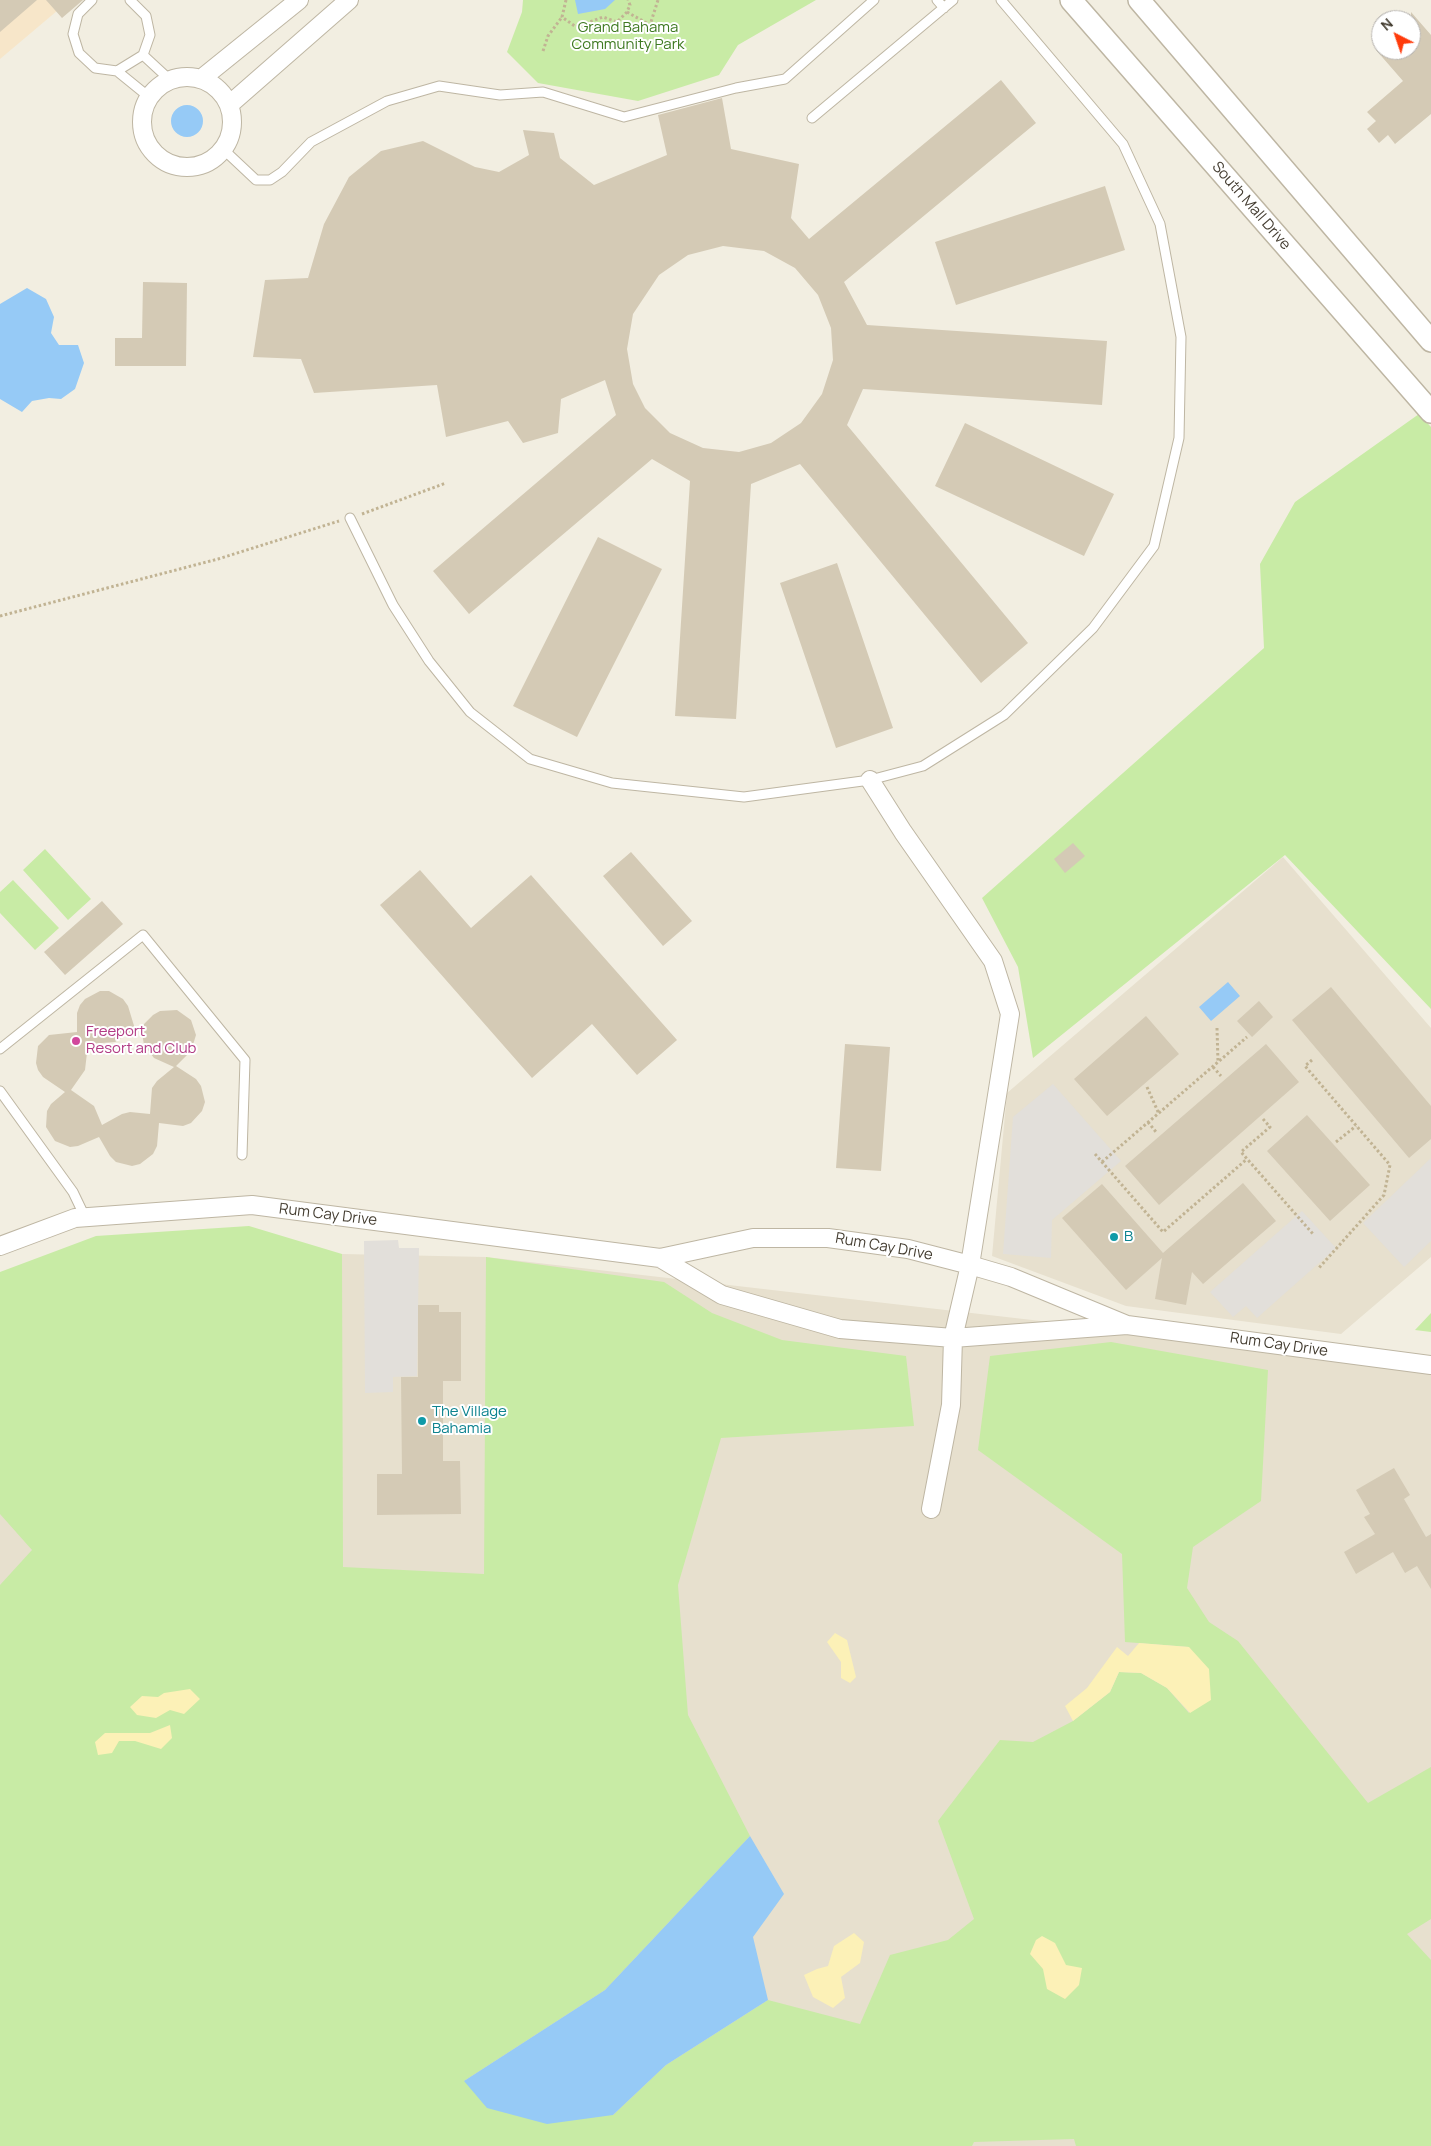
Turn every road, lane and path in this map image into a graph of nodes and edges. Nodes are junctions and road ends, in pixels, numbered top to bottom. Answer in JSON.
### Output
{"nodes":[{"id":1,"x":92,"y":0,"type":"edge"},
{"id":2,"x":130,"y":0,"type":"edge"},
{"id":3,"x":299,"y":0,"type":"edge"},
{"id":4,"x":566,"y":0,"type":"edge"},
{"id":5,"x":628,"y":0,"type":"edge"},
{"id":6,"x":658,"y":0,"type":"edge"},
{"id":7,"x":874,"y":0,"type":"edge"},
{"id":8,"x":937,"y":0,"type":"edge"},
{"id":9,"x":953,"y":0,"type":"edge"},
{"id":10,"x":1001,"y":0,"type":"edge"},
{"id":11,"x":1071,"y":0,"type":"edge"},
{"id":12,"x":1139,"y":0,"type":"edge"},
{"id":13,"x":346,"y":1,"type":"edge"},
{"id":14,"x":944,"y":8,"type":"junction"},
{"id":15,"x":627,"y":12,"type":"junction"},
{"id":16,"x":562,"y":16,"type":"junction"},
{"id":17,"x":543,"y":51,"type":"dead end"},
{"id":18,"x":143,"y":55,"type":"junction"},
{"id":19,"x":117,"y":71,"type":"junction"},
{"id":20,"x":201,"y":79,"type":"junction"},
{"id":21,"x":170,"y":80,"type":"junction"},
{"id":22,"x":149,"y":97,"type":"junction"},
{"id":23,"x":229,"y":105,"type":"junction"},
{"id":24,"x":812,"y":118,"type":"dead end"},
{"id":25,"x":223,"y":149,"type":"junction"},
{"id":26,"x":1431,"y":341,"type":"edge"},
{"id":27,"x":1431,"y":412,"type":"edge"},
{"id":28,"x":446,"y":483,"type":"dead end"},
{"id":29,"x":350,"y":518,"type":"junction"},
{"id":30,"x":0,"y":616,"type":"edge"},
{"id":31,"x":870,"y":780,"type":"junction"},
{"id":32,"x":1217,"y":1028,"type":"dead end"},
{"id":33,"x":1247,"y":1037,"type":"dead end"},
{"id":34,"x":0,"y":1049,"type":"edge"},
{"id":35,"x":1312,"y":1060,"type":"dead end"},
{"id":36,"x":1218,"y":1062,"type":"junction"},
{"id":37,"x":1213,"y":1067,"type":"junction"},
{"id":38,"x":1222,"y":1076,"type":"dead end"},
{"id":39,"x":1146,"y":1088,"type":"dead end"},
{"id":40,"x":0,"y":1090,"type":"edge"},
{"id":41,"x":1159,"y":1114,"type":"junction"},
{"id":42,"x":1263,"y":1119,"type":"dead end"},
{"id":43,"x":1148,"y":1122,"type":"junction"},
{"id":44,"x":1356,"y":1126,"type":"junction"},
{"id":45,"x":1156,"y":1132,"type":"dead end"},
{"id":46,"x":1336,"y":1142,"type":"dead end"},
{"id":47,"x":1095,"y":1154,"type":"dead end"},
{"id":48,"x":242,"y":1155,"type":"dead end"},
{"id":49,"x":1247,"y":1159,"type":"junction"},
{"id":50,"x":1102,"y":1162,"type":"junction"},
{"id":51,"x":85,"y":1217,"type":"junction"},
{"id":52,"x":1313,"y":1234,"type":"dead end"},
{"id":53,"x":0,"y":1246,"type":"edge"},
{"id":54,"x":660,"y":1258,"type":"junction"},
{"id":55,"x":970,"y":1265,"type":"junction"},
{"id":56,"x":1318,"y":1269,"type":"dead end"},
{"id":57,"x":1127,"y":1325,"type":"junction"},
{"id":58,"x":953,"y":1338,"type":"junction"},
{"id":59,"x":1431,"y":1365,"type":"edge"},
{"id":60,"x":931,"y":1509,"type":"dead end"}],
"edges":[{"from":1,"to":19,"type":"lane"},
{"from":2,"to":18,"type":"lane"},
{"from":3,"to":20,"type":"street"},
{"from":4,"to":16,"type":"path"},
{"from":5,"to":15,"type":"path"},
{"from":6,"to":15,"type":"path"},
{"from":7,"to":25,"type":"lane"},
{"from":8,"to":14,"type":"lane"},
{"from":9,"to":14,"type":"lane"},
{"from":10,"to":31,"type":"lane"},
{"from":11,"to":27,"type":"street","name":"South Mall Drive"},
{"from":12,"to":26,"type":"street"},
{"from":13,"to":23,"type":"street"},
{"from":14,"to":24,"type":"lane"},
{"from":15,"to":16,"type":"path"},
{"from":16,"to":17,"type":"path"},
{"from":18,"to":19,"type":"lane"},
{"from":18,"to":21,"type":"lane"},
{"from":19,"to":22,"type":"lane"},
{"from":20,"to":21,"type":"street"},
{"from":20,"to":23,"type":"street"},
{"from":21,"to":22,"type":"street"},
{"from":22,"to":25,"type":"street"},
{"from":23,"to":25,"type":"street"},
{"from":28,"to":29,"type":"path"},
{"from":29,"to":30,"type":"path"},
{"from":29,"to":31,"type":"lane"},
{"from":31,"to":55,"type":"street"},
{"from":32,"to":36,"type":"path"},
{"from":33,"to":36,"type":"path"},
{"from":34,"to":48,"type":"lane"},
{"from":35,"to":44,"type":"path"},
{"from":36,"to":37,"type":"path"},
{"from":37,"to":38,"type":"path"},
{"from":37,"to":41,"type":"path"},
{"from":39,"to":41,"type":"path"},
{"from":40,"to":51,"type":"lane"},
{"from":41,"to":43,"type":"path"},
{"from":42,"to":49,"type":"path"},
{"from":43,"to":45,"type":"path"},
{"from":43,"to":50,"type":"path"},
{"from":44,"to":46,"type":"path"},
{"from":44,"to":56,"type":"path"},
{"from":47,"to":50,"type":"path"},
{"from":49,"to":50,"type":"path"},
{"from":49,"to":52,"type":"path"},
{"from":51,"to":53,"type":"street","name":"Rum Cay Drive"},
{"from":51,"to":54,"type":"street","name":"Rum Cay Drive"},
{"from":54,"to":55,"type":"street","name":"Rum Cay Drive"},
{"from":54,"to":58,"type":"street","name":"Rum Cay Drive"},
{"from":55,"to":57,"type":"street","name":"Rum Cay Drive"},
{"from":55,"to":58,"type":"street"},
{"from":57,"to":58,"type":"street","name":"Rum Cay Drive"},
{"from":57,"to":59,"type":"street","name":"Rum Cay Drive"},
{"from":58,"to":60,"type":"street"}]}
